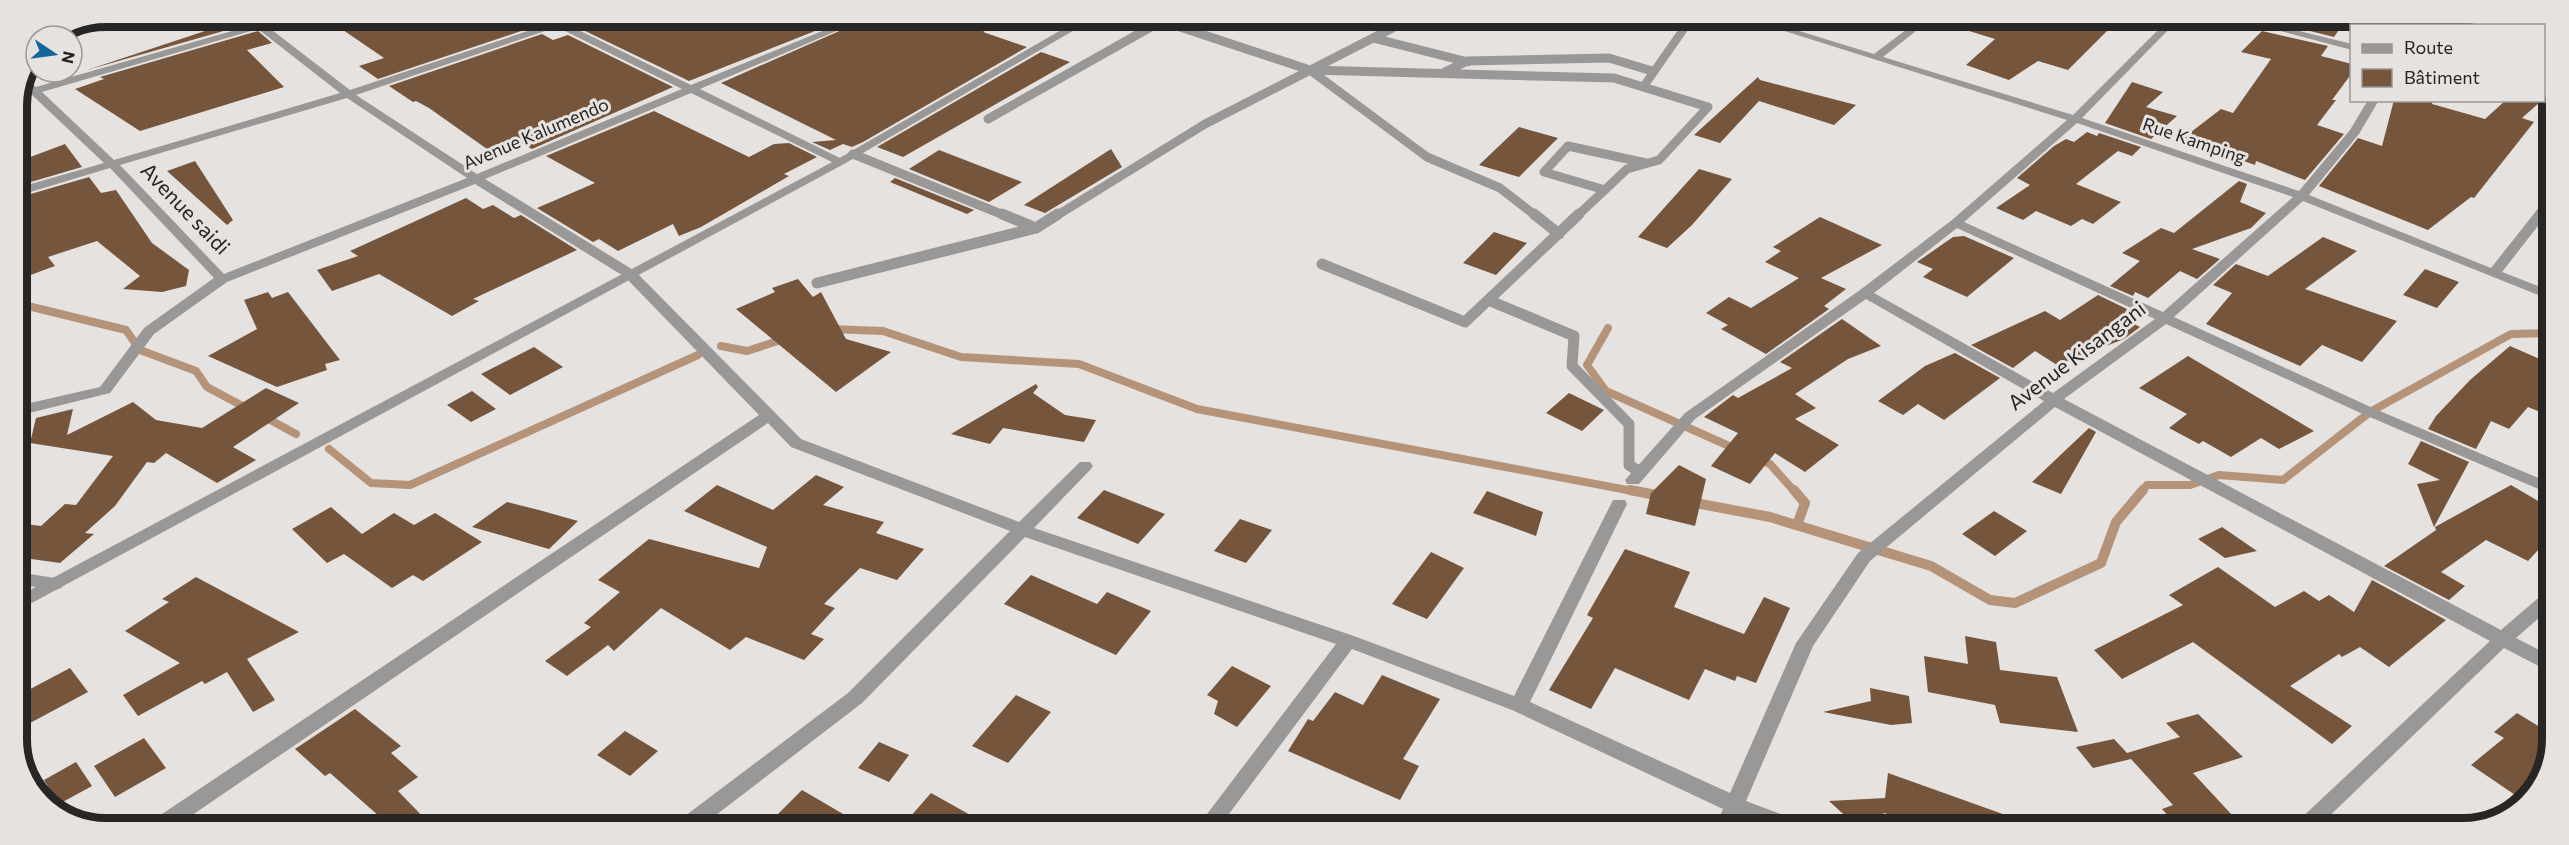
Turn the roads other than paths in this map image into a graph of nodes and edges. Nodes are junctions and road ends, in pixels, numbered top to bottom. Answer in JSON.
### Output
{"nodes":[{"id":1,"x":257,"y":27,"type":"edge"},
{"id":2,"x":262,"y":27,"type":"edge"},
{"id":3,"x":548,"y":27,"type":"edge"},
{"id":4,"x":563,"y":27,"type":"edge"},
{"id":5,"x":840,"y":27,"type":"edge"},
{"id":6,"x":1074,"y":27,"type":"edge"},
{"id":7,"x":1151,"y":27,"type":"edge"},
{"id":8,"x":1184,"y":27,"type":"edge"},
{"id":9,"x":1394,"y":27,"type":"edge"},
{"id":10,"x":1685,"y":27,"type":"edge"},
{"id":11,"x":1776,"y":27,"type":"edge"},
{"id":12,"x":1916,"y":27,"type":"edge"},
{"id":13,"x":2166,"y":27,"type":"edge"},
{"id":14,"x":2272,"y":27,"type":"edge"},
{"id":15,"x":1373,"y":38,"type":"junction"},
{"id":16,"x":2350,"y":46,"type":"edge"},
{"id":17,"x":1875,"y":58,"type":"junction"},
{"id":18,"x":1467,"y":61,"type":"junction"},
{"id":19,"x":1310,"y":70,"type":"junction"},
{"id":20,"x":1652,"y":71,"type":"junction"},
{"id":21,"x":1442,"y":73,"type":"junction"},
{"id":22,"x":1523,"y":75,"type":"junction"},
{"id":23,"x":30,"y":86,"type":"edge"},
{"id":24,"x":30,"y":87,"type":"edge"},
{"id":25,"x":1643,"y":87,"type":"junction"},
{"id":26,"x":687,"y":90,"type":"junction"},
{"id":27,"x":348,"y":94,"type":"junction"},
{"id":28,"x":2372,"y":102,"type":"edge"},
{"id":29,"x":988,"y":119,"type":"dead end"},
{"id":30,"x":2075,"y":119,"type":"junction"},
{"id":31,"x":853,"y":154,"type":"junction"},
{"id":32,"x":840,"y":162,"type":"junction"},
{"id":33,"x":112,"y":164,"type":"junction"},
{"id":34,"x":1647,"y":164,"type":"junction"},
{"id":35,"x":476,"y":179,"type":"junction"},
{"id":36,"x":27,"y":189,"type":"edge"},
{"id":37,"x":1605,"y":190,"type":"junction"},
{"id":38,"x":2301,"y":196,"type":"junction"},
{"id":39,"x":2542,"y":212,"type":"edge"},
{"id":40,"x":1956,"y":223,"type":"junction"},
{"id":41,"x":1036,"y":228,"type":"junction"},
{"id":42,"x":1559,"y":234,"type":"junction"},
{"id":43,"x":1323,"y":264,"type":"dead end"},
{"id":44,"x":2494,"y":273,"type":"junction"},
{"id":45,"x":630,"y":274,"type":"junction"},
{"id":46,"x":222,"y":279,"type":"junction"},
{"id":47,"x":817,"y":283,"type":"dead end"},
{"id":48,"x":2542,"y":292,"type":"edge"},
{"id":49,"x":1865,"y":294,"type":"junction"},
{"id":50,"x":1488,"y":300,"type":"junction"},
{"id":51,"x":2164,"y":319,"type":"junction"},
{"id":52,"x":2054,"y":400,"type":"junction"},
{"id":53,"x":27,"y":409,"type":"edge"},
{"id":54,"x":769,"y":415,"type":"junction"},
{"id":55,"x":1085,"y":466,"type":"dead end"},
{"id":56,"x":1636,"y":476,"type":"joint"},
{"id":57,"x":2542,"y":485,"type":"edge"},
{"id":58,"x":1619,"y":504,"type":"dead end"},
{"id":59,"x":1023,"y":530,"type":"junction"},
{"id":60,"x":27,"y":580,"type":"edge"},
{"id":61,"x":56,"y":584,"type":"junction"},
{"id":62,"x":27,"y":600,"type":"edge"},
{"id":63,"x":2542,"y":605,"type":"edge"},
{"id":64,"x":2502,"y":640,"type":"junction"},
{"id":65,"x":1348,"y":641,"type":"junction"},
{"id":66,"x":2542,"y":661,"type":"edge"},
{"id":67,"x":1519,"y":705,"type":"junction"},
{"id":68,"x":1733,"y":804,"type":"junction"},
{"id":69,"x":172,"y":818,"type":"edge"},
{"id":70,"x":697,"y":818,"type":"edge"},
{"id":71,"x":1214,"y":818,"type":"edge"},
{"id":72,"x":1728,"y":818,"type":"edge"},
{"id":73,"x":1769,"y":818,"type":"edge"},
{"id":74,"x":2315,"y":818,"type":"edge"}],
"edges":[{"from":1,"to":23,"type":"street"},
{"from":2,"to":27,"type":"street"},
{"from":3,"to":27,"type":"street"},
{"from":4,"to":26,"type":"street"},
{"from":5,"to":26,"type":"street","name":"Avenue Kalumendo"},
{"from":6,"to":31,"type":"street"},
{"from":7,"to":29,"type":"lane"},
{"from":8,"to":19,"type":"lane"},
{"from":9,"to":15,"type":"lane"},
{"from":10,"to":20,"type":"street"},
{"from":11,"to":17,"type":"street","name":"Rue Kamping"},
{"from":12,"to":17,"type":"street"},
{"from":13,"to":30,"type":"street"},
{"from":14,"to":16,"type":"street"},
{"from":15,"to":18,"type":"lane"},
{"from":15,"to":19,"type":"lane"},
{"from":17,"to":30,"type":"street","name":"Rue Kamping"},
{"from":18,"to":20,"type":"lane"},
{"from":18,"to":21,"type":"lane"},
{"from":18,"to":22,"type":"lane"},
{"from":19,"to":21,"type":"lane"},
{"from":19,"to":41,"type":"lane"},
{"from":19,"to":42,"type":"lane"},
{"from":20,"to":25,"type":"street"},
{"from":21,"to":22,"type":"lane"},
{"from":22,"to":25,"type":"lane"},
{"from":24,"to":33,"type":"street","name":"Avenue saidi"},
{"from":25,"to":34,"type":"lane"},
{"from":26,"to":32,"type":"street"},
{"from":26,"to":35,"type":"street","name":"Avenue Kalumendo"},
{"from":27,"to":33,"type":"street"},
{"from":27,"to":35,"type":"street"},
{"from":28,"to":38,"type":"street","name":"Avenue Kisangani"},
{"from":30,"to":38,"type":"street","name":"Rue Kamping"},
{"from":30,"to":40,"type":"street"},
{"from":31,"to":32,"type":"street"},
{"from":31,"to":41,"type":"lane"},
{"from":32,"to":45,"type":"street"},
{"from":33,"to":36,"type":"street"},
{"from":33,"to":46,"type":"street","name":"Avenue saidi"},
{"from":34,"to":37,"type":"lane"},
{"from":34,"to":37,"type":"lane"},
{"from":35,"to":45,"type":"street"},
{"from":35,"to":46,"type":"street","name":"Avenue Kalumendo"},
{"from":37,"to":42,"type":"lane"},
{"from":38,"to":44,"type":"street","name":"Rue Kamping"},
{"from":38,"to":51,"type":"street","name":"Avenue Kisangani"},
{"from":39,"to":44,"type":"street"},
{"from":40,"to":49,"type":"street"},
{"from":40,"to":51,"type":"street"},
{"from":41,"to":47,"type":"lane"},
{"from":42,"to":50,"type":"lane"},
{"from":43,"to":50,"type":"lane"},
{"from":44,"to":48,"type":"street","name":"Rue Kamping"},
{"from":45,"to":54,"type":"street"},
{"from":45,"to":61,"type":"street"},
{"from":46,"to":53,"type":"street","name":"Avenue saidi"},
{"from":49,"to":52,"type":"street"},
{"from":49,"to":56,"type":"street"},
{"from":50,"to":56,"type":"lane"},
{"from":51,"to":52,"type":"street","name":"Avenue Kisangani"},
{"from":51,"to":57,"type":"street"},
{"from":52,"to":64,"type":"street"},
{"from":52,"to":68,"type":"street","name":"Avenue Kisangani"},
{"from":54,"to":59,"type":"street"},
{"from":54,"to":69,"type":"street"},
{"from":55,"to":59,"type":"street"},
{"from":58,"to":67,"type":"street"},
{"from":59,"to":65,"type":"street"},
{"from":59,"to":70,"type":"street"},
{"from":60,"to":61,"type":"street"},
{"from":61,"to":62,"type":"street"},
{"from":63,"to":64,"type":"street"},
{"from":64,"to":66,"type":"street"},
{"from":64,"to":74,"type":"street"},
{"from":65,"to":67,"type":"street"},
{"from":65,"to":71,"type":"street"},
{"from":67,"to":68,"type":"street"},
{"from":68,"to":72,"type":"street","name":"Avenue Kisangani"},
{"from":68,"to":73,"type":"street"}]}
